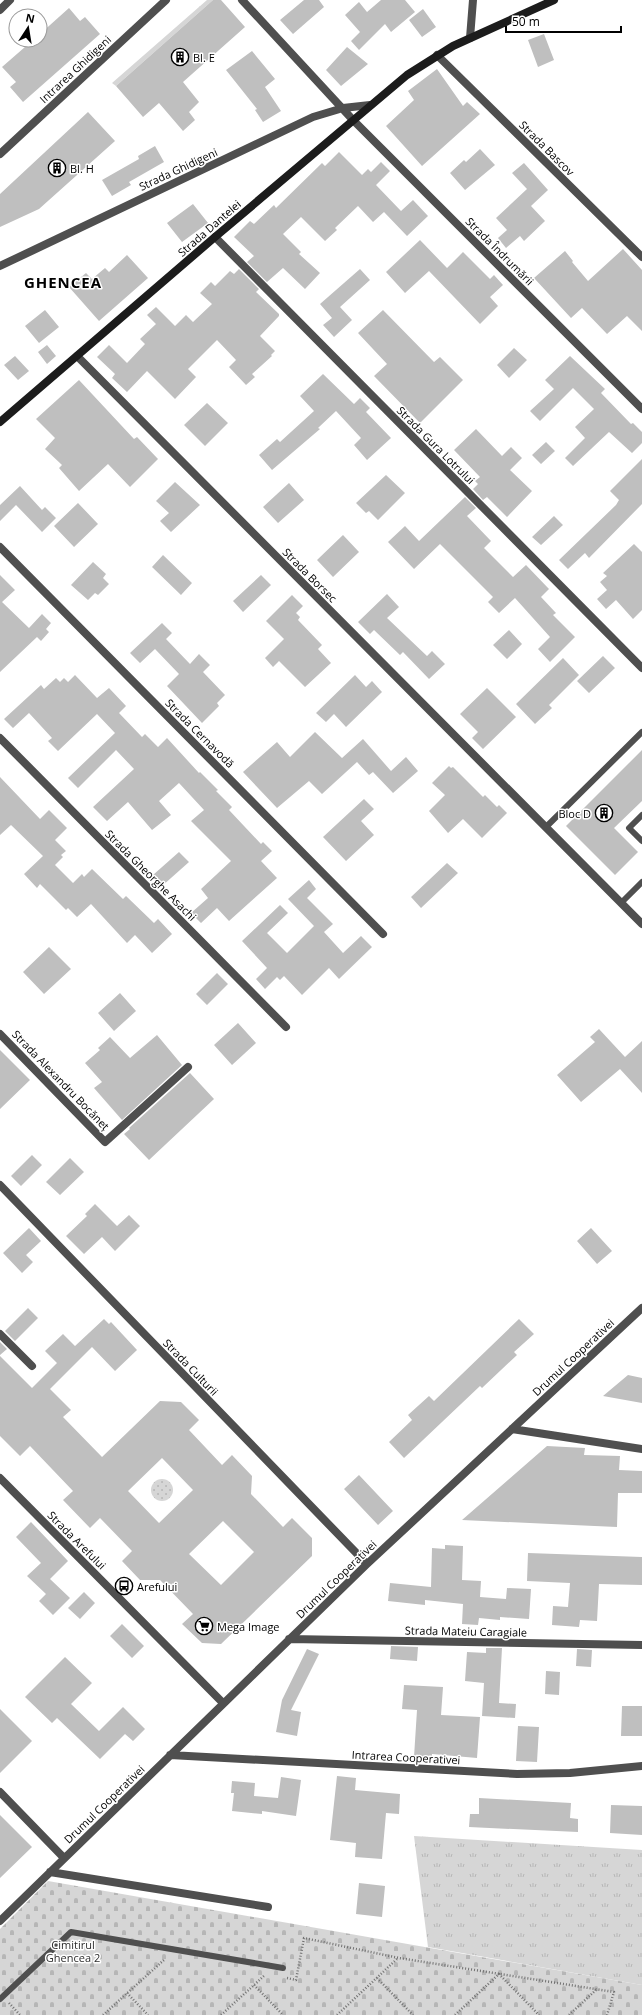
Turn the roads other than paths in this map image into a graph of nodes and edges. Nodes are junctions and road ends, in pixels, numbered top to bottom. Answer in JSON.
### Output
{"nodes":[{"id":1,"x":10,"y":0,"type":"edge"},
{"id":2,"x":166,"y":0,"type":"edge"},
{"id":3,"x":242,"y":0,"type":"edge"},
{"id":4,"x":473,"y":0,"type":"edge"},
{"id":5,"x":554,"y":0,"type":"edge"},
{"id":6,"x":0,"y":10,"type":"edge"},
{"id":7,"x":470,"y":38,"type":"junction"},
{"id":8,"x":437,"y":55,"type":"junction"},
{"id":9,"x":370,"y":105,"type":"junction"},
{"id":10,"x":343,"y":108,"type":"junction"},
{"id":11,"x":353,"y":120,"type":"junction"},
{"id":12,"x":0,"y":154,"type":"edge"},
{"id":13,"x":214,"y":237,"type":"junction"},
{"id":14,"x":642,"y":257,"type":"edge"},
{"id":15,"x":0,"y":266,"type":"edge"},
{"id":16,"x":77,"y":356,"type":"junction"},
{"id":17,"x":642,"y":409,"type":"edge"},
{"id":18,"x":0,"y":422,"type":"edge"},
{"id":19,"x":0,"y":547,"type":"edge"},
{"id":20,"x":642,"y":668,"type":"edge"},
{"id":21,"x":642,"y":732,"type":"edge"},
{"id":22,"x":0,"y":738,"type":"edge"},
{"id":23,"x":642,"y":815,"type":"edge"},
{"id":24,"x":546,"y":827,"type":"junction"},
{"id":25,"x":642,"y":841,"type":"edge"},
{"id":26,"x":642,"y":882,"type":"edge"},
{"id":27,"x":621,"y":903,"type":"junction"},
{"id":28,"x":642,"y":924,"type":"edge"},
{"id":29,"x":383,"y":934,"type":"dead end"},
{"id":30,"x":286,"y":1027,"type":"dead end"},
{"id":31,"x":0,"y":1034,"type":"edge"},
{"id":32,"x":188,"y":1067,"type":"dead end"},
{"id":33,"x":0,"y":1185,"type":"edge"},
{"id":34,"x":642,"y":1308,"type":"edge"},
{"id":35,"x":0,"y":1334,"type":"edge"},
{"id":36,"x":32,"y":1366,"type":"dead end"},
{"id":37,"x":512,"y":1429,"type":"junction"},
{"id":38,"x":642,"y":1449,"type":"edge"},
{"id":39,"x":0,"y":1478,"type":"edge"},
{"id":40,"x":367,"y":1564,"type":"junction"},
{"id":41,"x":289,"y":1639,"type":"junction"},
{"id":42,"x":642,"y":1645,"type":"edge"},
{"id":43,"x":223,"y":1703,"type":"junction"},
{"id":44,"x":170,"y":1755,"type":"junction"},
{"id":45,"x":642,"y":1766,"type":"edge"},
{"id":46,"x":0,"y":1792,"type":"edge"},
{"id":47,"x":64,"y":1858,"type":"junction"},
{"id":48,"x":50,"y":1872,"type":"junction"},
{"id":49,"x":268,"y":1907,"type":"dead end"},
{"id":50,"x":0,"y":1921,"type":"edge"},
{"id":51,"x":283,"y":1968,"type":"dead end"},
{"id":52,"x":0,"y":1999,"type":"edge"}],
"edges":[{"from":1,"to":6,"type":"street"},
{"from":2,"to":12,"type":"street","name":"Intrarea Ghidigeni"},
{"from":3,"to":10,"type":"street"},
{"from":4,"to":7,"type":"street"},
{"from":5,"to":7,"type":"street"},
{"from":7,"to":8,"type":"street"},
{"from":8,"to":9,"type":"street","name":"Strada Dantelei"},
{"from":8,"to":14,"type":"street","name":"Strada Bascov"},
{"from":9,"to":10,"type":"street","name":"Strada Ghidigeni"},
{"from":9,"to":11,"type":"street","name":"Strada Dantelei"},
{"from":10,"to":11,"type":"street","name":"Strada Îndrumării"},
{"from":10,"to":15,"type":"street","name":"Strada Ghidigeni"},
{"from":11,"to":13,"type":"street","name":"Strada Dantelei"},
{"from":11,"to":17,"type":"street","name":"Strada Îndrumării"},
{"from":13,"to":16,"type":"street","name":"Strada Dantelei"},
{"from":13,"to":20,"type":"street","name":"Strada Gura Lotrului"},
{"from":16,"to":18,"type":"street","name":"Strada Dantelei"},
{"from":16,"to":24,"type":"street","name":"Strada Borsec"},
{"from":19,"to":29,"type":"street","name":"Strada Cernavodă"},
{"from":21,"to":24,"type":"lane"},
{"from":22,"to":30,"type":"street","name":"Strada Gheorghe Asachi"},
{"from":23,"to":25,"type":"lane"},
{"from":24,"to":27,"type":"street","name":"Strada Borsec"},
{"from":26,"to":27,"type":"lane"},
{"from":27,"to":28,"type":"street","name":"Strada Borsec"},
{"from":31,"to":32,"type":"street","name":"Strada Alexandru Bocăneț"},
{"from":33,"to":40,"type":"street","name":"Strada Culturii"},
{"from":34,"to":37,"type":"street","name":"Drumul Cooperativei"},
{"from":35,"to":36,"type":"street"},
{"from":37,"to":38,"type":"street"},
{"from":37,"to":40,"type":"street","name":"Drumul Cooperativei"},
{"from":39,"to":43,"type":"street","name":"Strada Arefului"},
{"from":40,"to":41,"type":"street","name":"Drumul Cooperativei"},
{"from":41,"to":42,"type":"street","name":"Strada Mateiu Caragiale"},
{"from":41,"to":43,"type":"street","name":"Drumul Cooperativei"},
{"from":43,"to":44,"type":"street","name":"Drumul Cooperativei"},
{"from":44,"to":45,"type":"street","name":"Intrarea Cooperativei"},
{"from":44,"to":47,"type":"street","name":"Drumul Cooperativei"},
{"from":46,"to":47,"type":"street"},
{"from":47,"to":48,"type":"street","name":"Drumul Cooperativei"},
{"from":48,"to":49,"type":"street"},
{"from":48,"to":50,"type":"street","name":"Drumul Cooperativei"},
{"from":51,"to":52,"type":"lane"}]}
